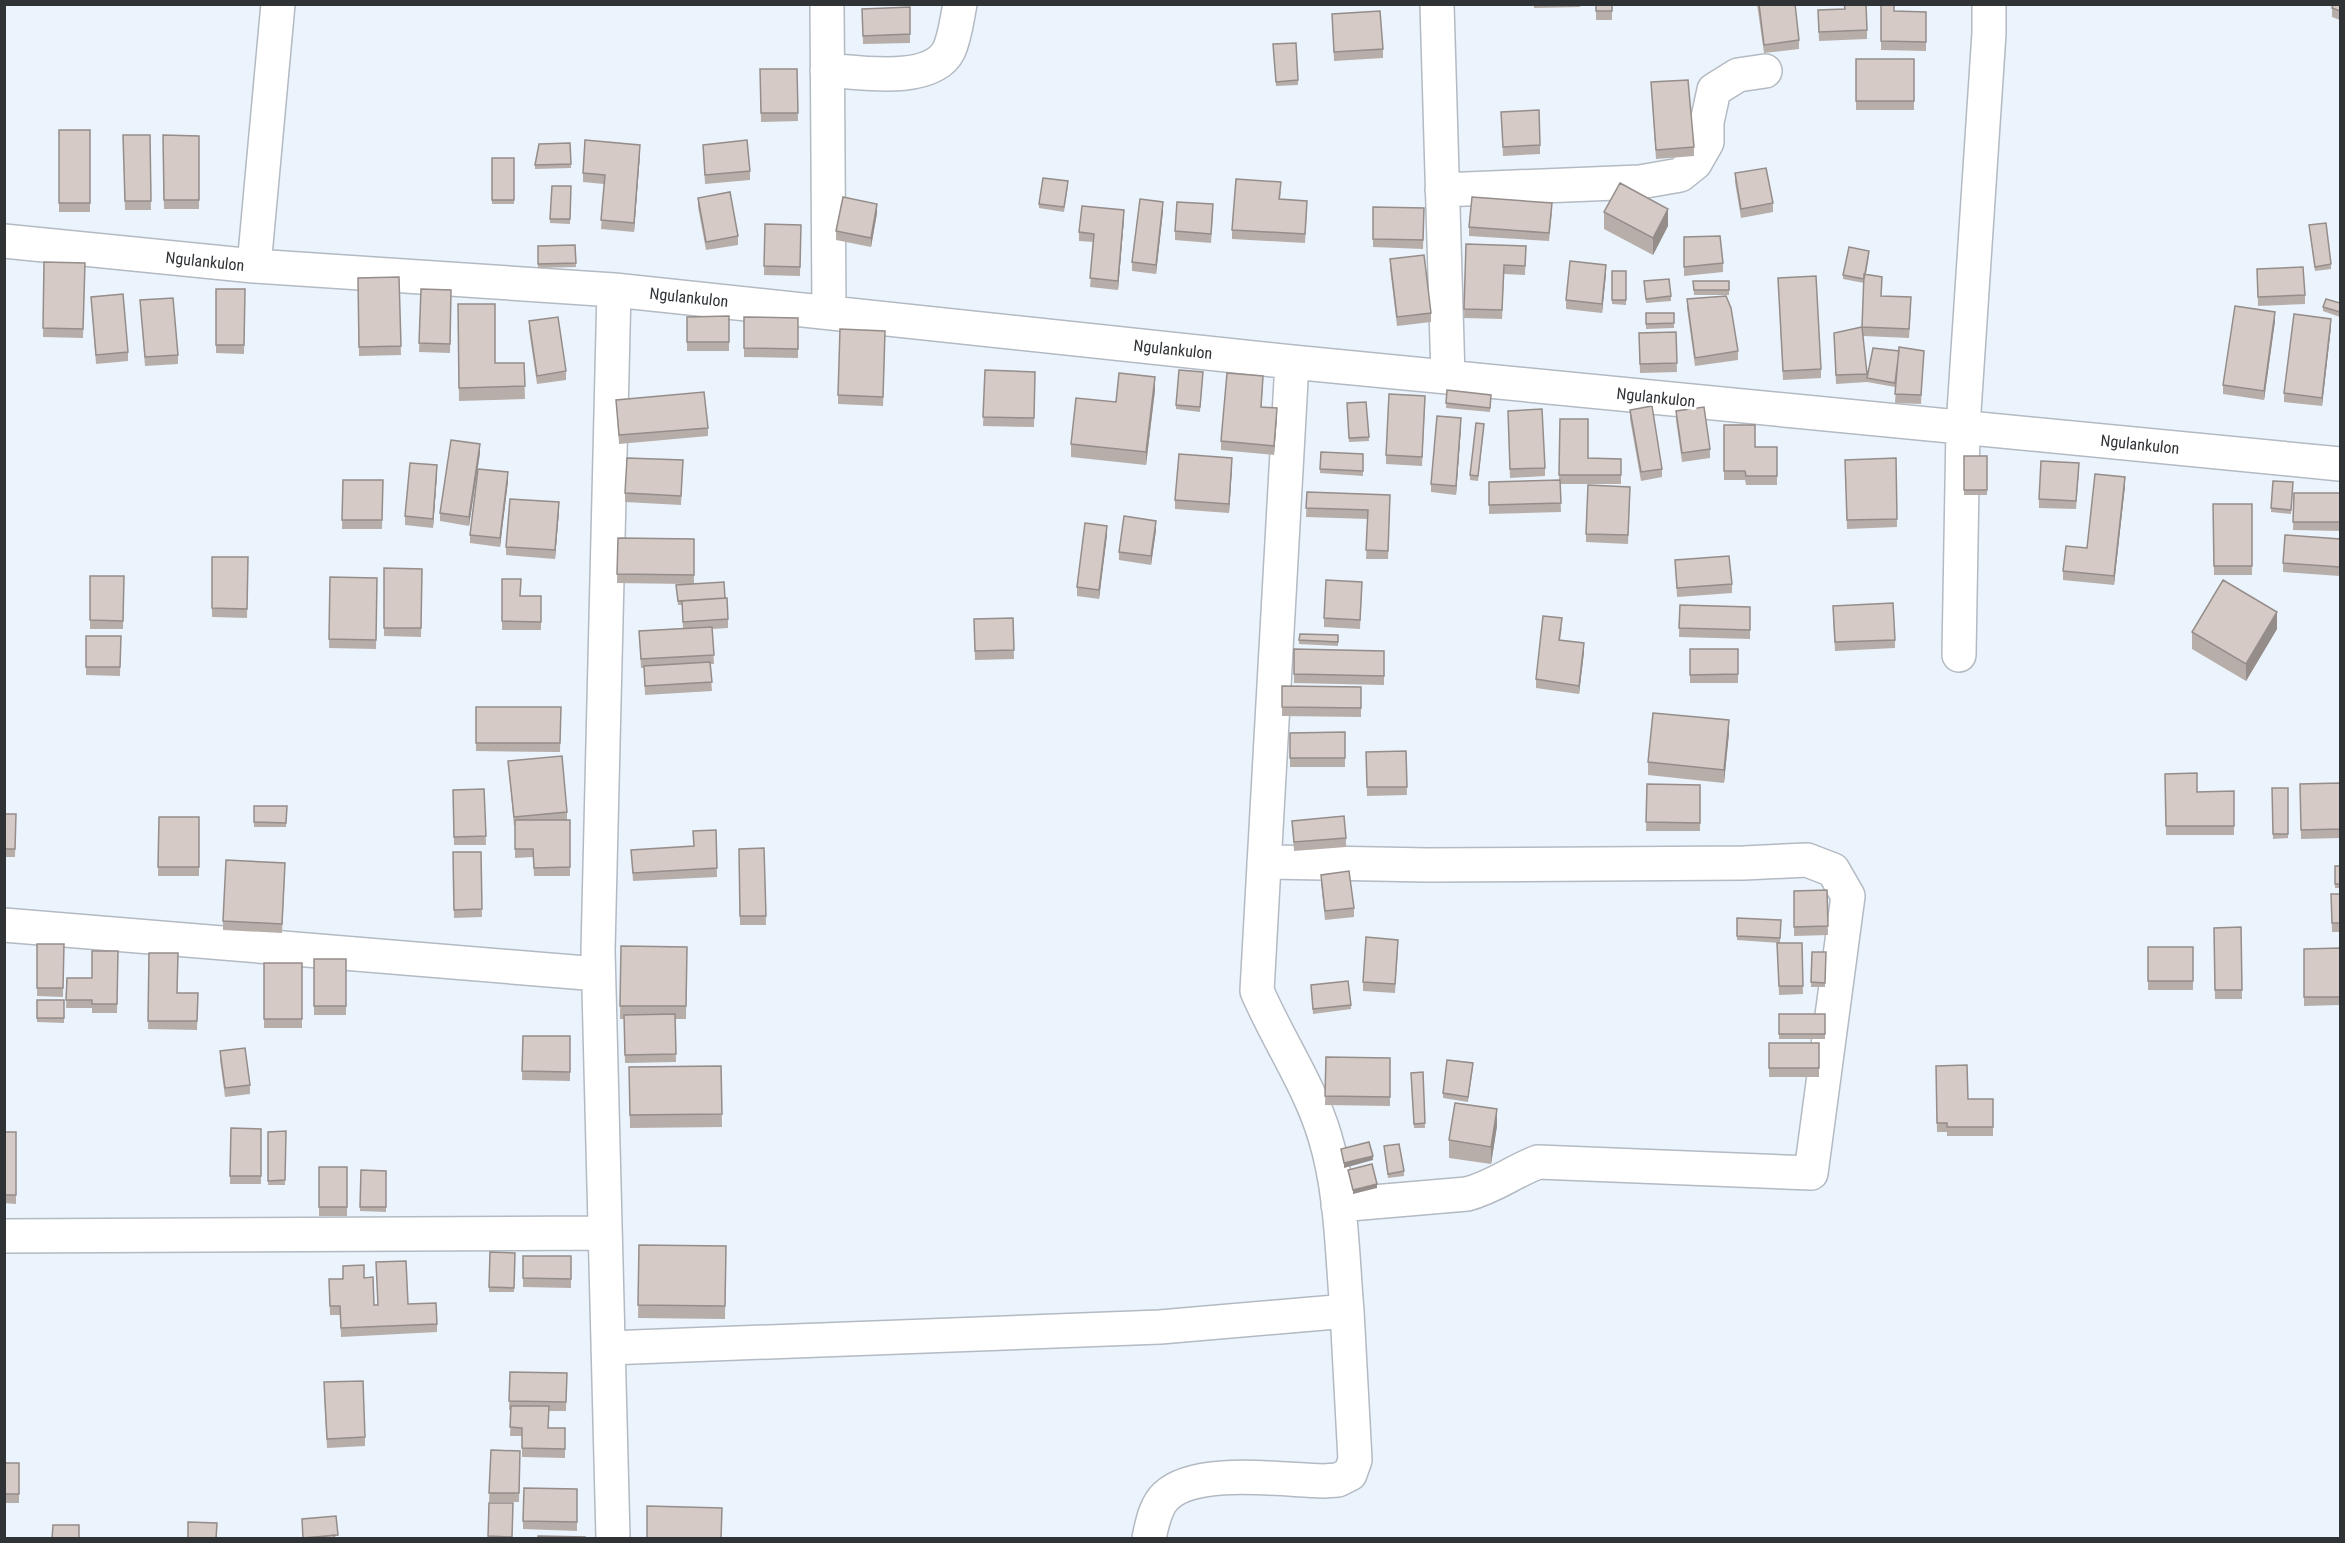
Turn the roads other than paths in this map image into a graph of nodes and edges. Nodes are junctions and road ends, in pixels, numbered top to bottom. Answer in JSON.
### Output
{"nodes":[{"id":1,"x":278,"y":4,"type":"edge"},
{"id":2,"x":827,"y":4,"type":"edge"},
{"id":3,"x":960,"y":4,"type":"edge"},
{"id":4,"x":1437,"y":4,"type":"edge"},
{"id":5,"x":1989,"y":4,"type":"edge"},
{"id":6,"x":827,"y":70,"type":"junction"},
{"id":7,"x":1765,"y":71,"type":"dead end"},
{"id":8,"x":1442,"y":190,"type":"junction"},
{"id":9,"x":4,"y":241,"type":"edge"},
{"id":10,"x":254,"y":266,"type":"junction"},
{"id":11,"x":614,"y":290,"type":"junction"},
{"id":12,"x":829,"y":311,"type":"junction"},
{"id":13,"x":1292,"y":362,"type":"junction"},
{"id":14,"x":1448,"y":377,"type":"junction"},
{"id":15,"x":1963,"y":427,"type":"junction"},
{"id":16,"x":2340,"y":464,"type":"edge"},
{"id":17,"x":1959,"y":655,"type":"dead end"},
{"id":18,"x":1264,"y":862,"type":"junction"},
{"id":19,"x":4,"y":925,"type":"edge"},
{"id":20,"x":598,"y":974,"type":"junction"},
{"id":21,"x":1338,"y":1205,"type":"junction"},
{"id":22,"x":604,"y":1233,"type":"junction"},
{"id":23,"x":4,"y":1236,"type":"edge"},
{"id":24,"x":1347,"y":1311,"type":"junction"},
{"id":25,"x":608,"y":1348,"type":"junction"},
{"id":26,"x":613,"y":1539,"type":"edge"},
{"id":27,"x":1149,"y":1539,"type":"edge"}],
"edges":[{"from":1,"to":10,"type":"street"},
{"from":2,"to":6,"type":"street"},
{"from":3,"to":6,"type":"street"},
{"from":4,"to":8,"type":"street"},
{"from":5,"to":15,"type":"street"},
{"from":6,"to":12,"type":"street"},
{"from":7,"to":8,"type":"street"},
{"from":8,"to":14,"type":"street"},
{"from":9,"to":10,"type":"street","name":"Ngulankulon"},
{"from":10,"to":11,"type":"street","name":"Ngulankulon"},
{"from":11,"to":12,"type":"street","name":"Ngulankulon"},
{"from":11,"to":20,"type":"street"},
{"from":12,"to":13,"type":"street","name":"Ngulankulon"},
{"from":13,"to":14,"type":"street","name":"Ngulankulon"},
{"from":13,"to":18,"type":"street"},
{"from":14,"to":15,"type":"street","name":"Ngulankulon"},
{"from":15,"to":16,"type":"street","name":"Ngulankulon"},
{"from":15,"to":17,"type":"street"},
{"from":18,"to":21,"type":"street"},
{"from":18,"to":21,"type":"street"},
{"from":19,"to":20,"type":"street"},
{"from":20,"to":22,"type":"street"},
{"from":21,"to":24,"type":"street"},
{"from":22,"to":23,"type":"street"},
{"from":22,"to":25,"type":"street"},
{"from":24,"to":25,"type":"street"},
{"from":24,"to":27,"type":"street"},
{"from":25,"to":26,"type":"street"}]}
